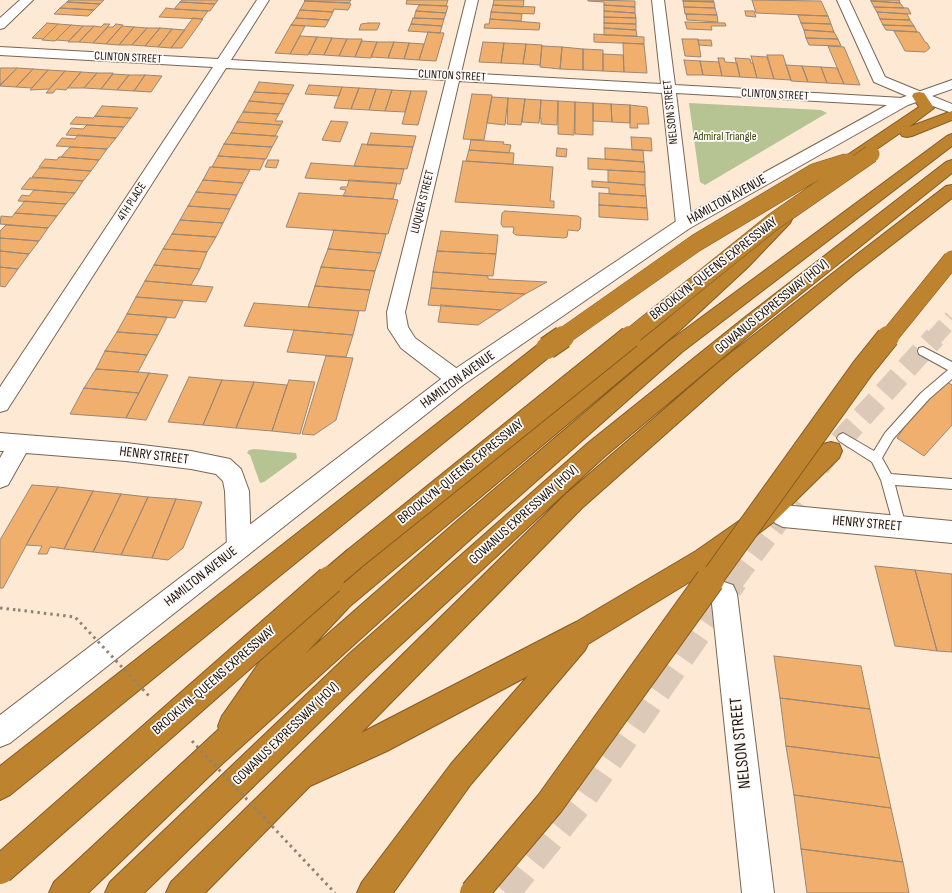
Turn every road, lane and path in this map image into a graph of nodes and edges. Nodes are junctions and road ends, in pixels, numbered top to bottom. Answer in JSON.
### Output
{"nodes":[{"id":1,"x":27,"y":0,"type":"edge"},
{"id":2,"x":263,"y":0,"type":"edge"},
{"id":3,"x":472,"y":0,"type":"edge"},
{"id":4,"x":658,"y":0,"type":"edge"},
{"id":5,"x":843,"y":0,"type":"edge"},
{"id":6,"x":0,"y":24,"type":"edge"},
{"id":7,"x":0,"y":51,"type":"edge"},
{"id":8,"x":222,"y":64,"type":"junction"},
{"id":9,"x":454,"y":77,"type":"junction"},
{"id":10,"x":952,"y":84,"type":"edge"},
{"id":11,"x":668,"y":89,"type":"junction"},
{"id":12,"x":911,"y":99,"type":"junction"},
{"id":13,"x":952,"y":109,"type":"edge"},
{"id":14,"x":952,"y":115,"type":"edge"},
{"id":15,"x":952,"y":139,"type":"edge"},
{"id":16,"x":871,"y":154,"type":"junction"},
{"id":17,"x":952,"y":165,"type":"edge"},
{"id":18,"x":939,"y":191,"type":"edge"},
{"id":19,"x":684,"y":224,"type":"junction"},
{"id":20,"x":952,"y":259,"type":"edge"},
{"id":21,"x":922,"y":351,"type":"dead end"},
{"id":22,"x":952,"y":367,"type":"edge"},
{"id":23,"x":952,"y":373,"type":"edge"},
{"id":24,"x":456,"y":379,"type":"junction"},
{"id":25,"x":0,"y":404,"type":"edge"},
{"id":26,"x":10,"y":443,"type":"edge"},
{"id":27,"x":837,"y":445,"type":"joint"},
{"id":28,"x":876,"y":458,"type":"junction"},
{"id":29,"x":0,"y":478,"type":"edge"},
{"id":30,"x":887,"y":479,"type":"junction"},
{"id":31,"x":952,"y":484,"type":"edge"},
{"id":32,"x":783,"y":516,"type":"dead end"},
{"id":33,"x":900,"y":527,"type":"junction"},
{"id":34,"x":952,"y":532,"type":"edge"},
{"id":35,"x":239,"y":547,"type":"junction"},
{"id":36,"x":724,"y":594,"type":"tunnel mouth"},
{"id":37,"x":0,"y":608,"type":"edge"},
{"id":38,"x":18,"y":610,"type":"dead end"},
{"id":39,"x":585,"y":631,"type":"junction"},
{"id":40,"x":0,"y":733,"type":"edge"},
{"id":41,"x":212,"y":754,"type":"junction"},
{"id":42,"x":299,"y":776,"type":"junction"},
{"id":43,"x":0,"y":785,"type":"edge"},
{"id":44,"x":0,"y":870,"type":"edge"},
{"id":45,"x":65,"y":893,"type":"edge"},
{"id":46,"x":121,"y":893,"type":"edge"},
{"id":47,"x":182,"y":893,"type":"edge"},
{"id":48,"x":373,"y":893,"type":"edge"},
{"id":49,"x":474,"y":893,"type":"edge"},
{"id":50,"x":758,"y":893,"type":"edge"}],
"edges":[{"from":1,"to":6,"type":"street"},
{"from":2,"to":8,"type":"street","name":"4TH PLACE"},
{"from":3,"to":9,"type":"street","name":"LUQUER STREET"},
{"from":4,"to":11,"type":"street","name":"NELSON STREET"},
{"from":5,"to":12,"type":"street"},
{"from":7,"to":8,"type":"street","name":"CLINTON STREET"},
{"from":8,"to":9,"type":"street","name":"CLINTON STREET"},
{"from":8,"to":25,"type":"street","name":"4TH PLACE"},
{"from":9,"to":11,"type":"street","name":"CLINTON STREET"},
{"from":9,"to":24,"type":"street","name":"LUQUER STREET"},
{"from":10,"to":12,"type":"street","name":"HAMILTON AVENUE"},
{"from":11,"to":12,"type":"street","name":"CLINTON STREET"},
{"from":11,"to":19,"type":"street","name":"NELSON STREET"},
{"from":12,"to":13,"type":"street"},
{"from":12,"to":19,"type":"street","name":"HAMILTON AVENUE"},
{"from":12,"to":41,"type":"highway"},
{"from":14,"to":16,"type":"highway","name":"BROOKLYN-QUEENS EXPRESSWAY"},
{"from":15,"to":41,"type":"highway"},
{"from":16,"to":43,"type":"highway","bridge":true},
{"from":16,"to":44,"type":"highway","name":"BROOKLYN-QUEENS EXPRESSWAY","bridge":true},
{"from":17,"to":18,"type":"highway","name":"GOWANUS EXPRESSWAY (HOV)"},
{"from":18,"to":42,"type":"highway"},
{"from":18,"to":46,"type":"highway","name":"GOWANUS EXPRESSWAY (HOV)"},
{"from":19,"to":24,"type":"street","name":"HAMILTON AVENUE"},
{"from":20,"to":49,"type":"highway","bridge":true},
{"from":21,"to":22,"type":"lane"},
{"from":23,"to":28,"type":"lane"},
{"from":24,"to":35,"type":"street","name":"HAMILTON AVENUE"},
{"from":26,"to":29,"type":"street"},
{"from":26,"to":35,"type":"street","name":"HENRY STREET"},
{"from":27,"to":28,"type":"lane"},
{"from":27,"to":39,"type":"highway"},
{"from":28,"to":30,"type":"lane"},
{"from":30,"to":31,"type":"lane"},
{"from":30,"to":33,"type":"lane"},
{"from":32,"to":33,"type":"street","name":"HENRY STREET"},
{"from":33,"to":34,"type":"street","name":"HENRY STREET"},
{"from":35,"to":40,"type":"street","name":"HAMILTON AVENUE"},
{"from":36,"to":50,"type":"street","name":"NELSON STREET"},
{"from":37,"to":38,"type":"path"},
{"from":39,"to":42,"type":"highway"},
{"from":39,"to":48,"type":"highway"},
{"from":41,"to":45,"type":"highway"},
{"from":42,"to":47,"type":"highway"}]}
